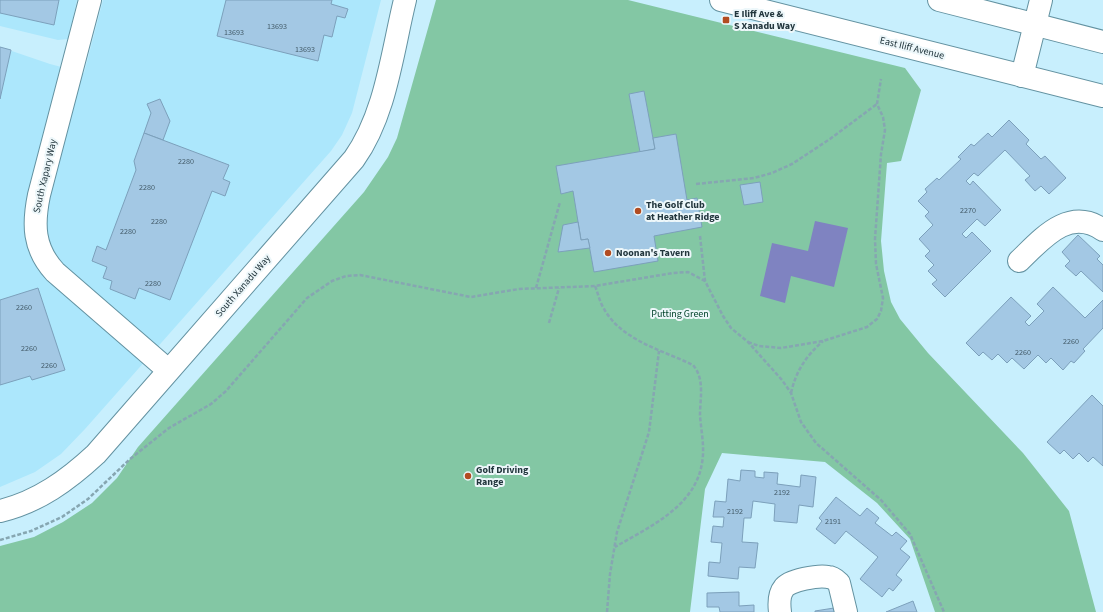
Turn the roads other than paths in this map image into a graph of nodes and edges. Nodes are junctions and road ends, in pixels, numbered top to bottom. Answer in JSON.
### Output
{"nodes":[{"id":1,"x":90,"y":0,"type":"edge"},
{"id":2,"x":405,"y":0,"type":"edge"},
{"id":3,"x":721,"y":0,"type":"edge"},
{"id":4,"x":988,"y":0,"type":"edge"},
{"id":5,"x":1041,"y":0,"type":"edge"},
{"id":6,"x":947,"y":2,"type":"edge"},
{"id":7,"x":1035,"y":24,"type":"junction"},
{"id":8,"x":1103,"y":42,"type":"edge"},
{"id":9,"x":1022,"y":76,"type":"junction"},
{"id":10,"x":1103,"y":96,"type":"edge"},
{"id":11,"x":1103,"y":230,"type":"edge"},
{"id":12,"x":1019,"y":262,"type":"dead end"},
{"id":13,"x":168,"y":370,"type":"junction"},
{"id":14,"x":0,"y":511,"type":"edge"},
{"id":15,"x":780,"y":612,"type":"edge"},
{"id":16,"x":846,"y":612,"type":"edge"}],
"edges":[{"from":1,"to":13,"type":"street","name":"South Xapary Way"},
{"from":2,"to":13,"type":"street","name":"South Xanadu Way"},
{"from":3,"to":9,"type":"street","name":"East Iliff Avenue"},
{"from":4,"to":6,"type":"street"},
{"from":5,"to":7,"type":"street"},
{"from":6,"to":7,"type":"street"},
{"from":7,"to":8,"type":"street"},
{"from":7,"to":9,"type":"street"},
{"from":9,"to":10,"type":"street","name":"East Iliff Avenue"},
{"from":11,"to":12,"type":"street"},
{"from":13,"to":14,"type":"street","name":"South Xanadu Way"},
{"from":15,"to":16,"type":"street"}]}
